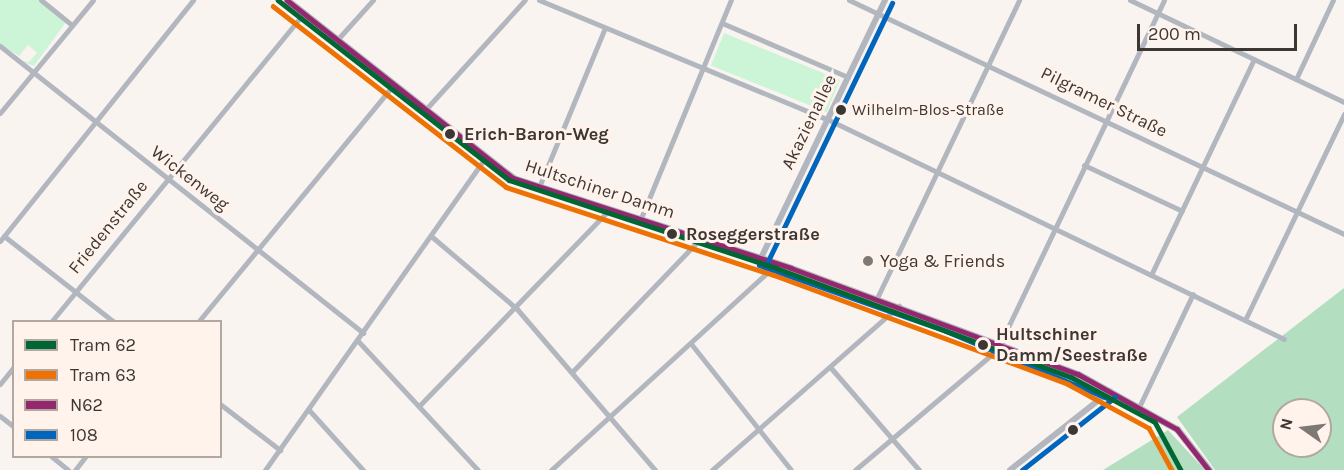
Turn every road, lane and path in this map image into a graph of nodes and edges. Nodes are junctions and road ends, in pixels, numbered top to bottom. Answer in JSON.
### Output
{"nodes":[{"id":1,"x":41,"y":0,"type":"edge"},
{"id":2,"x":93,"y":0,"type":"edge"},
{"id":3,"x":193,"y":0,"type":"edge"},
{"id":4,"x":287,"y":0,"type":"edge"},
{"id":5,"x":373,"y":0,"type":"edge"},
{"id":6,"x":525,"y":0,"type":"edge"},
{"id":7,"x":539,"y":0,"type":"edge"},
{"id":8,"x":731,"y":0,"type":"edge"},
{"id":9,"x":849,"y":0,"type":"edge"},
{"id":10,"x":885,"y":0,"type":"edge"},
{"id":11,"x":1019,"y":0,"type":"edge"},
{"id":12,"x":1130,"y":0,"type":"edge"},
{"id":13,"x":1164,"y":0,"type":"edge"},
{"id":14,"x":1333,"y":0,"type":"edge"},
{"id":15,"x":879,"y":13,"type":"junction"},
{"id":16,"x":1158,"y":13,"type":"junction"},
{"id":17,"x":304,"y":14,"type":"junction"},
{"id":18,"x":722,"y":23,"type":"junction"},
{"id":19,"x":72,"y":25,"type":"junction"},
{"id":20,"x":605,"y":28,"type":"junction"},
{"id":21,"x":337,"y":40,"type":"junction"},
{"id":22,"x":0,"y":46,"type":"edge"},
{"id":23,"x":1254,"y":58,"type":"junction"},
{"id":24,"x":988,"y":63,"type":"junction"},
{"id":25,"x":703,"y":68,"type":"junction"},
{"id":26,"x":31,"y":71,"type":"junction"},
{"id":27,"x":848,"y":77,"type":"junction"},
{"id":28,"x":1296,"y":79,"type":"junction"},
{"id":29,"x":394,"y":84,"type":"junction"},
{"id":30,"x":1344,"y":102,"type":"edge"},
{"id":31,"x":426,"y":109,"type":"junction"},
{"id":32,"x":0,"y":113,"type":"edge"},
{"id":33,"x":1344,"y":114,"type":"edge"},
{"id":34,"x":827,"y":119,"type":"junction"},
{"id":35,"x":1106,"y":120,"type":"junction"},
{"id":36,"x":95,"y":122,"type":"junction"},
{"id":37,"x":486,"y":157,"type":"junction"},
{"id":38,"x":1084,"y":165,"type":"junction"},
{"id":39,"x":1203,"y":166,"type":"junction"},
{"id":40,"x":936,"y":172,"type":"junction"},
{"id":41,"x":167,"y":179,"type":"junction"},
{"id":42,"x":539,"y":187,"type":"junction"},
{"id":43,"x":610,"y":209,"type":"junction"},
{"id":44,"x":1182,"y":211,"type":"junction"},
{"id":45,"x":1297,"y":212,"type":"junction"},
{"id":46,"x":641,"y":218,"type":"junction"},
{"id":47,"x":1054,"y":228,"type":"junction"},
{"id":48,"x":1344,"y":234,"type":"edge"},
{"id":49,"x":431,"y":236,"type":"junction"},
{"id":50,"x":2,"y":238,"type":"edge"},
{"id":51,"x":701,"y":238,"type":"junction"},
{"id":52,"x":257,"y":249,"type":"junction"},
{"id":53,"x":761,"y":258,"type":"junction"},
{"id":54,"x":778,"y":263,"type":"junction"},
{"id":55,"x":1151,"y":275,"type":"junction"},
{"id":56,"x":75,"y":292,"type":"junction"},
{"id":57,"x":1193,"y":294,"type":"junction"},
{"id":58,"x":877,"y":298,"type":"junction"},
{"id":59,"x":899,"y":306,"type":"junction"},
{"id":60,"x":517,"y":309,"type":"junction"},
{"id":61,"x":52,"y":320,"type":"edge"},
{"id":62,"x":113,"y":320,"type":"edge"},
{"id":63,"x":199,"y":320,"type":"edge"},
{"id":64,"x":1245,"y":320,"type":"junction"},
{"id":65,"x":363,"y":333,"type":"junction"},
{"id":66,"x":1284,"y":339,"type":"dead end"},
{"id":67,"x":358,"y":340,"type":"junction"},
{"id":68,"x":692,"y":345,"type":"junction"},
{"id":69,"x":1002,"y":345,"type":"junction"},
{"id":70,"x":831,"y":368,"type":"junction"},
{"id":71,"x":12,"y":370,"type":"edge"},
{"id":72,"x":572,"y":372,"type":"junction"},
{"id":73,"x":0,"y":384,"type":"edge"},
{"id":74,"x":1110,"y":391,"type":"junction"},
{"id":75,"x":222,"y":406,"type":"edge"},
{"id":76,"x":419,"y":406,"type":"junction"},
{"id":77,"x":1139,"y":407,"type":"junction"},
{"id":78,"x":309,"y":410,"type":"junction"},
{"id":79,"x":0,"y":416,"type":"edge"},
{"id":80,"x":610,"y":418,"type":"junction"},
{"id":81,"x":12,"y":425,"type":"edge"},
{"id":82,"x":759,"y":430,"type":"junction"},
{"id":83,"x":893,"y":440,"type":"junction"},
{"id":84,"x":280,"y":450,"type":"junction"},
{"id":85,"x":53,"y":458,"type":"edge"},
{"id":86,"x":84,"y":458,"type":"edge"},
{"id":87,"x":68,"y":470,"type":"edge"},
{"id":88,"x":75,"y":470,"type":"edge"},
{"id":89,"x":266,"y":470,"type":"edge"},
{"id":90,"x":363,"y":470,"type":"edge"},
{"id":91,"x":478,"y":470,"type":"edge"},
{"id":92,"x":551,"y":470,"type":"edge"},
{"id":93,"x":655,"y":470,"type":"edge"},
{"id":94,"x":712,"y":470,"type":"edge"},
{"id":95,"x":791,"y":470,"type":"edge"},
{"id":96,"x":855,"y":470,"type":"edge"},
{"id":97,"x":919,"y":470,"type":"edge"},
{"id":98,"x":1010,"y":470,"type":"edge"},
{"id":99,"x":1209,"y":470,"type":"edge"}],
"edges":[{"from":1,"to":19,"type":"street"},
{"from":2,"to":19,"type":"street"},
{"from":3,"to":36,"type":"street"},
{"from":4,"to":17,"type":"main road","name":"Hultschiner Damm"},
{"from":5,"to":21,"type":"street"},
{"from":6,"to":31,"type":"street"},
{"from":7,"to":20,"type":"street"},
{"from":8,"to":18,"type":"street"},
{"from":9,"to":15,"type":"street","name":"Pilgramer Straße"},
{"from":10,"to":15,"type":"street","name":"Akazienallee"},
{"from":11,"to":24,"type":"street"},
{"from":12,"to":16,"type":"street"},
{"from":13,"to":16,"type":"street"},
{"from":14,"to":28,"type":"street"},
{"from":15,"to":24,"type":"street","name":"Pilgramer Straße"},
{"from":15,"to":27,"type":"street","name":"Akazienallee"},
{"from":16,"to":23,"type":"street"},
{"from":16,"to":35,"type":"street"},
{"from":17,"to":21,"type":"main road","name":"Hultschiner Damm"},
{"from":17,"to":41,"type":"street","name":"Friedenstraße"},
{"from":18,"to":25,"type":"street"},
{"from":18,"to":27,"type":"street"},
{"from":19,"to":26,"type":"street"},
{"from":20,"to":25,"type":"street"},
{"from":20,"to":42,"type":"street"},
{"from":21,"to":29,"type":"main road","name":"Hultschiner Damm"},
{"from":22,"to":26,"type":"street","name":"Wickenweg"},
{"from":23,"to":28,"type":"street"},
{"from":23,"to":39,"type":"street"},
{"from":24,"to":35,"type":"street","name":"Pilgramer Straße"},
{"from":24,"to":40,"type":"street"},
{"from":25,"to":34,"type":"street"},
{"from":25,"to":46,"type":"street"},
{"from":26,"to":32,"type":"street"},
{"from":26,"to":36,"type":"street","name":"Wickenweg"},
{"from":27,"to":34,"type":"street","name":"Akazienallee"},
{"from":28,"to":30,"type":"street"},
{"from":29,"to":31,"type":"main road","name":"Hultschiner Damm"},
{"from":29,"to":52,"type":"street"},
{"from":31,"to":37,"type":"main road","name":"Hultschiner Damm"},
{"from":33,"to":45,"type":"street"},
{"from":34,"to":40,"type":"street"},
{"from":34,"to":53,"type":"street","name":"Akazienallee"},
{"from":35,"to":38,"type":"street"},
{"from":35,"to":39,"type":"street","name":"Pilgramer Straße"},
{"from":36,"to":41,"type":"street","name":"Wickenweg"},
{"from":36,"to":50,"type":"street"},
{"from":37,"to":42,"type":"main road","name":"Hultschiner Damm"},
{"from":37,"to":49,"type":"street"},
{"from":38,"to":44,"type":"street"},
{"from":38,"to":47,"type":"street"},
{"from":39,"to":44,"type":"street"},
{"from":39,"to":45,"type":"street","name":"Pilgramer Straße"},
{"from":40,"to":47,"type":"street"},
{"from":40,"to":58,"type":"street"},
{"from":41,"to":52,"type":"street","name":"Wickenweg"},
{"from":41,"to":56,"type":"street","name":"Friedenstraße"},
{"from":42,"to":43,"type":"main road","name":"Hultschiner Damm"},
{"from":43,"to":46,"type":"main road","name":"Hultschiner Damm"},
{"from":43,"to":60,"type":"street"},
{"from":44,"to":55,"type":"street"},
{"from":45,"to":48,"type":"street","name":"Pilgramer Straße"},
{"from":45,"to":64,"type":"street"},
{"from":46,"to":51,"type":"main road","name":"Hultschiner Damm"},
{"from":47,"to":55,"type":"street"},
{"from":47,"to":69,"type":"street"},
{"from":49,"to":60,"type":"street"},
{"from":49,"to":65,"type":"street"},
{"from":50,"to":56,"type":"street"},
{"from":51,"to":53,"type":"main road","name":"Hultschiner Damm"},
{"from":51,"to":72,"type":"street"},
{"from":52,"to":63,"type":"street"},
{"from":52,"to":65,"type":"street","name":"Wickenweg"},
{"from":53,"to":54,"type":"main road","name":"Hultschiner Damm"},
{"from":54,"to":58,"type":"main road","name":"Hultschiner Damm"},
{"from":54,"to":68,"type":"street"},
{"from":55,"to":57,"type":"street"},
{"from":56,"to":61,"type":"street","name":"Friedenstraße"},
{"from":56,"to":62,"type":"street"},
{"from":57,"to":64,"type":"street"},
{"from":57,"to":77,"type":"street"},
{"from":58,"to":59,"type":"main road","name":"Hultschiner Damm"},
{"from":59,"to":69,"type":"main road","name":"Hultschiner Damm"},
{"from":59,"to":70,"type":"street"},
{"from":60,"to":72,"type":"street"},
{"from":60,"to":76,"type":"street"},
{"from":64,"to":66,"type":"street"},
{"from":65,"to":67,"type":"street"},
{"from":67,"to":76,"type":"street"},
{"from":67,"to":78,"type":"street"},
{"from":68,"to":80,"type":"street"},
{"from":68,"to":82,"type":"street"},
{"from":69,"to":74,"type":"main road","name":"Hultschiner Damm"},
{"from":69,"to":83,"type":"street"},
{"from":70,"to":82,"type":"street"},
{"from":70,"to":83,"type":"street"},
{"from":71,"to":73,"type":"street"},
{"from":72,"to":80,"type":"street"},
{"from":74,"to":77,"type":"main road","name":"Hultschiner Damm"},
{"from":74,"to":98,"type":"street"},
{"from":75,"to":84,"type":"street"},
{"from":76,"to":91,"type":"street"},
{"from":77,"to":99,"type":"main road","name":"Hultschiner Damm"},
{"from":78,"to":84,"type":"street"},
{"from":78,"to":90,"type":"street"},
{"from":79,"to":81,"type":"street"},
{"from":80,"to":92,"type":"street"},
{"from":80,"to":93,"type":"street"},
{"from":82,"to":94,"type":"street"},
{"from":82,"to":95,"type":"street"},
{"from":83,"to":96,"type":"street"},
{"from":83,"to":97,"type":"street"},
{"from":84,"to":89,"type":"street"},
{"from":85,"to":87,"type":"street"},
{"from":86,"to":88,"type":"street"}]}
